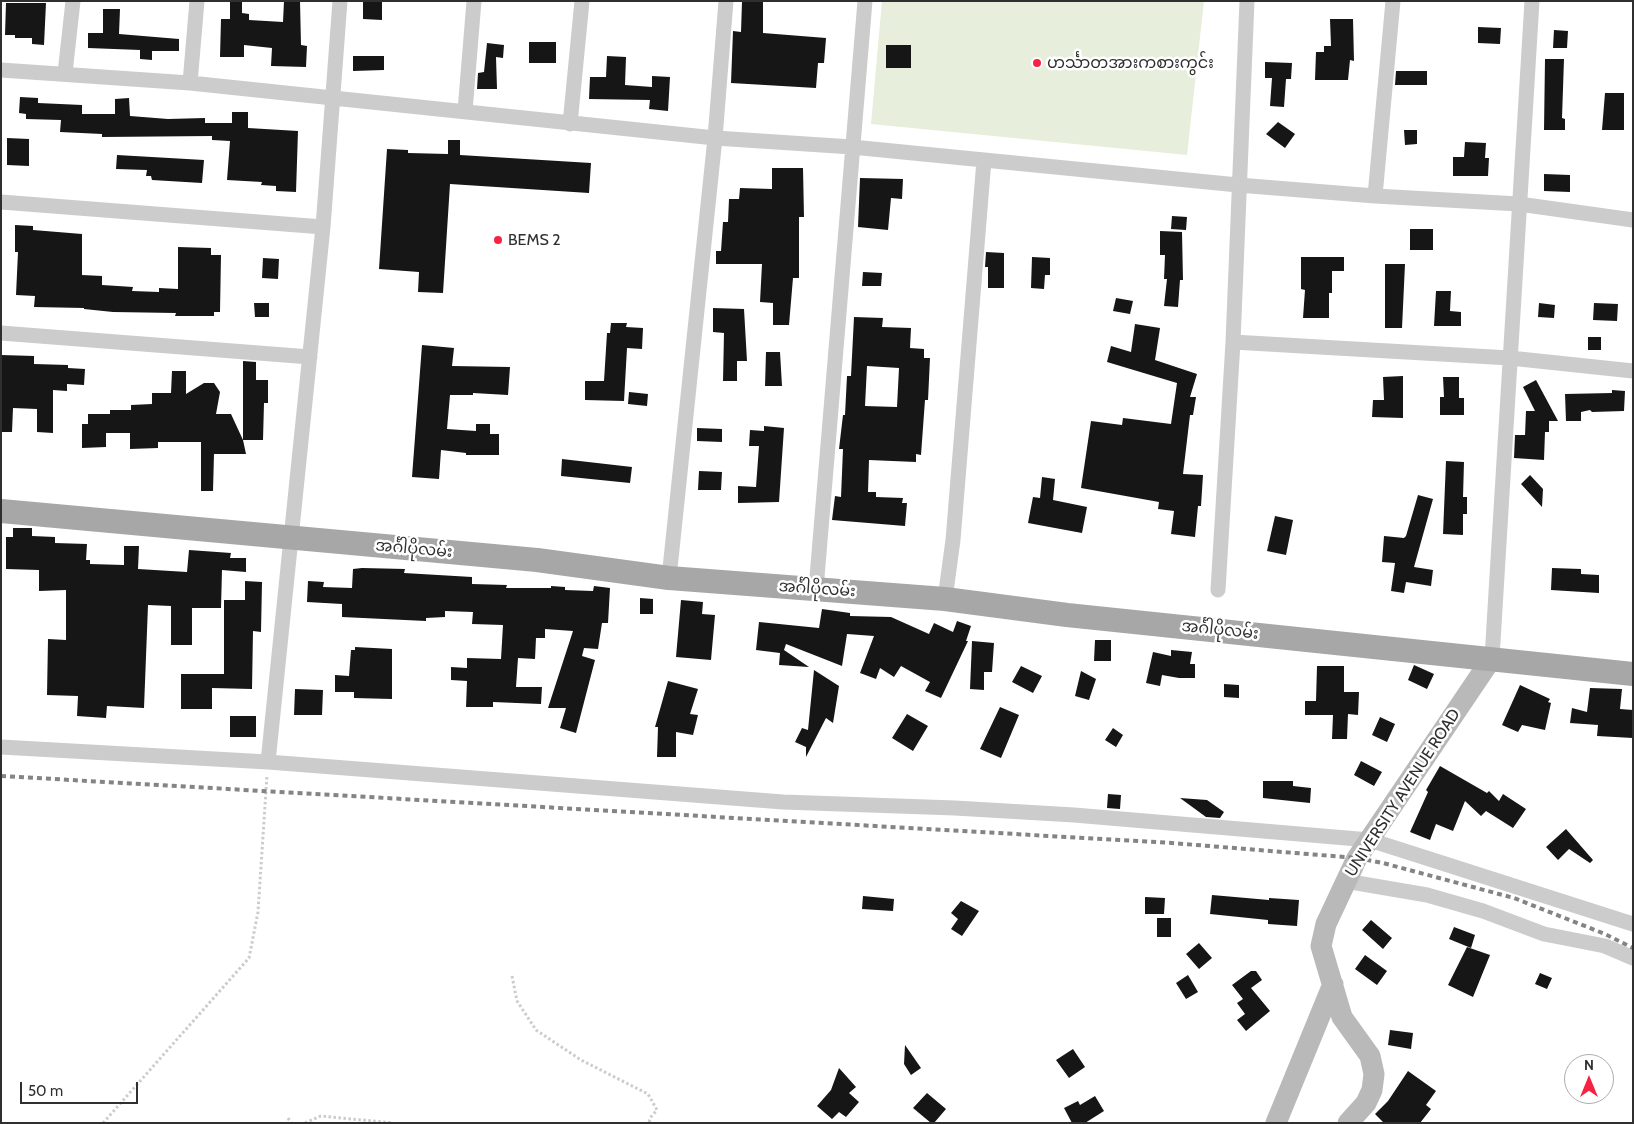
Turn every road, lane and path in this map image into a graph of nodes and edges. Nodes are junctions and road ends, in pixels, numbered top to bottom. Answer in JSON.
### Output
{"nodes":[{"id":1,"x":73,"y":1,"type":"edge"},
{"id":2,"x":197,"y":1,"type":"edge"},
{"id":3,"x":340,"y":1,"type":"edge"},
{"id":4,"x":474,"y":1,"type":"edge"},
{"id":5,"x":582,"y":1,"type":"edge"},
{"id":6,"x":726,"y":1,"type":"edge"},
{"id":7,"x":865,"y":1,"type":"edge"},
{"id":8,"x":1247,"y":1,"type":"edge"},
{"id":9,"x":1393,"y":1,"type":"edge"},
{"id":10,"x":1532,"y":1,"type":"edge"},
{"id":11,"x":1,"y":70,"type":"edge"},
{"id":12,"x":66,"y":73,"type":"junction"},
{"id":13,"x":190,"y":83,"type":"junction"},
{"id":14,"x":332,"y":99,"type":"junction"},
{"id":15,"x":465,"y":111,"type":"junction"},
{"id":16,"x":570,"y":124,"type":"junction"},
{"id":17,"x":715,"y":138,"type":"junction"},
{"id":18,"x":852,"y":147,"type":"junction"},
{"id":19,"x":984,"y":160,"type":"junction"},
{"id":20,"x":1238,"y":185,"type":"junction"},
{"id":21,"x":1374,"y":196,"type":"junction"},
{"id":22,"x":1,"y":202,"type":"edge"},
{"id":23,"x":1519,"y":204,"type":"junction"},
{"id":24,"x":1633,"y":220,"type":"edge"},
{"id":25,"x":323,"y":227,"type":"junction"},
{"id":26,"x":1,"y":333,"type":"edge"},
{"id":27,"x":1233,"y":342,"type":"junction"},
{"id":28,"x":310,"y":357,"type":"junction"},
{"id":29,"x":1510,"y":358,"type":"junction"},
{"id":30,"x":1633,"y":371,"type":"edge"},
{"id":31,"x":1,"y":511,"type":"edge"},
{"id":32,"x":292,"y":539,"type":"junction"},
{"id":33,"x":669,"y":578,"type":"junction"},
{"id":34,"x":816,"y":589,"type":"junction"},
{"id":35,"x":1218,"y":590,"type":"dead end"},
{"id":36,"x":945,"y":599,"type":"junction"},
{"id":37,"x":1492,"y":658,"type":"junction"},
{"id":38,"x":1633,"y":674,"type":"edge"},
{"id":39,"x":1,"y":747,"type":"edge"},
{"id":40,"x":268,"y":762,"type":"junction"},
{"id":41,"x":1370,"y":840,"type":"junction"},
{"id":42,"x":1345,"y":881,"type":"junction"},
{"id":43,"x":1633,"y":924,"type":"edge"},
{"id":44,"x":1633,"y":958,"type":"edge"},
{"id":45,"x":512,"y":976,"type":"dead end"},
{"id":46,"x":1333,"y":984,"type":"junction"},
{"id":47,"x":288,"y":1118,"type":"dead end"},
{"id":48,"x":103,"y":1123,"type":"edge"},
{"id":49,"x":291,"y":1123,"type":"edge"},
{"id":50,"x":305,"y":1123,"type":"edge"},
{"id":51,"x":393,"y":1123,"type":"edge"},
{"id":52,"x":649,"y":1123,"type":"edge"},
{"id":53,"x":1276,"y":1123,"type":"edge"},
{"id":54,"x":1348,"y":1123,"type":"edge"}],
"edges":[{"from":1,"to":12,"type":"street"},
{"from":2,"to":13,"type":"street"},
{"from":3,"to":14,"type":"street"},
{"from":4,"to":15,"type":"street"},
{"from":5,"to":16,"type":"street"},
{"from":6,"to":17,"type":"street"},
{"from":7,"to":18,"type":"street"},
{"from":8,"to":20,"type":"street"},
{"from":9,"to":21,"type":"street"},
{"from":10,"to":23,"type":"street"},
{"from":11,"to":12,"type":"street"},
{"from":12,"to":13,"type":"street"},
{"from":13,"to":14,"type":"street"},
{"from":14,"to":15,"type":"street"},
{"from":14,"to":25,"type":"street"},
{"from":15,"to":16,"type":"street"},
{"from":16,"to":17,"type":"street"},
{"from":17,"to":18,"type":"street"},
{"from":17,"to":33,"type":"street"},
{"from":18,"to":19,"type":"street"},
{"from":18,"to":34,"type":"street"},
{"from":19,"to":20,"type":"street"},
{"from":19,"to":36,"type":"street"},
{"from":20,"to":21,"type":"street"},
{"from":20,"to":27,"type":"street"},
{"from":21,"to":23,"type":"street"},
{"from":22,"to":25,"type":"street"},
{"from":23,"to":24,"type":"street"},
{"from":23,"to":29,"type":"street"},
{"from":25,"to":28,"type":"street"},
{"from":26,"to":28,"type":"street"},
{"from":27,"to":29,"type":"street"},
{"from":27,"to":35,"type":"street"},
{"from":28,"to":32,"type":"street"},
{"from":29,"to":30,"type":"street"},
{"from":29,"to":37,"type":"street"},
{"from":31,"to":32,"type":"main road","name":"အင်္ဂါပိုလမ်း"},
{"from":32,"to":33,"type":"main road","name":"အင်္ဂါပိုလမ်း"},
{"from":32,"to":40,"type":"street"},
{"from":33,"to":34,"type":"main road","name":"အင်္ဂါပိုလမ်း"},
{"from":34,"to":36,"type":"main road","name":"အင်္ဂါပိုလမ်း"},
{"from":36,"to":37,"type":"main road","name":"အင်္ဂါပိုလမ်း"},
{"from":37,"to":38,"type":"main road","name":"အင်္ဂါပိုလမ်း"},
{"from":37,"to":41,"type":"main road","name":"UNIVERSITY AVENUE ROAD"},
{"from":39,"to":40,"type":"street"},
{"from":40,"to":41,"type":"street"},
{"from":40,"to":48,"type":"path"},
{"from":41,"to":42,"type":"main road","name":"UNIVERSITY AVENUE ROAD"},
{"from":41,"to":43,"type":"street"},
{"from":42,"to":44,"type":"street"},
{"from":42,"to":46,"type":"main road","name":"UNIVERSITY AVENUE ROAD"},
{"from":45,"to":52,"type":"path"},
{"from":46,"to":53,"type":"main road"},
{"from":46,"to":54,"type":"main road","name":"UNIVERSITY AVENUE ROAD"},
{"from":47,"to":49,"type":"path"},
{"from":50,"to":51,"type":"path"}]}
